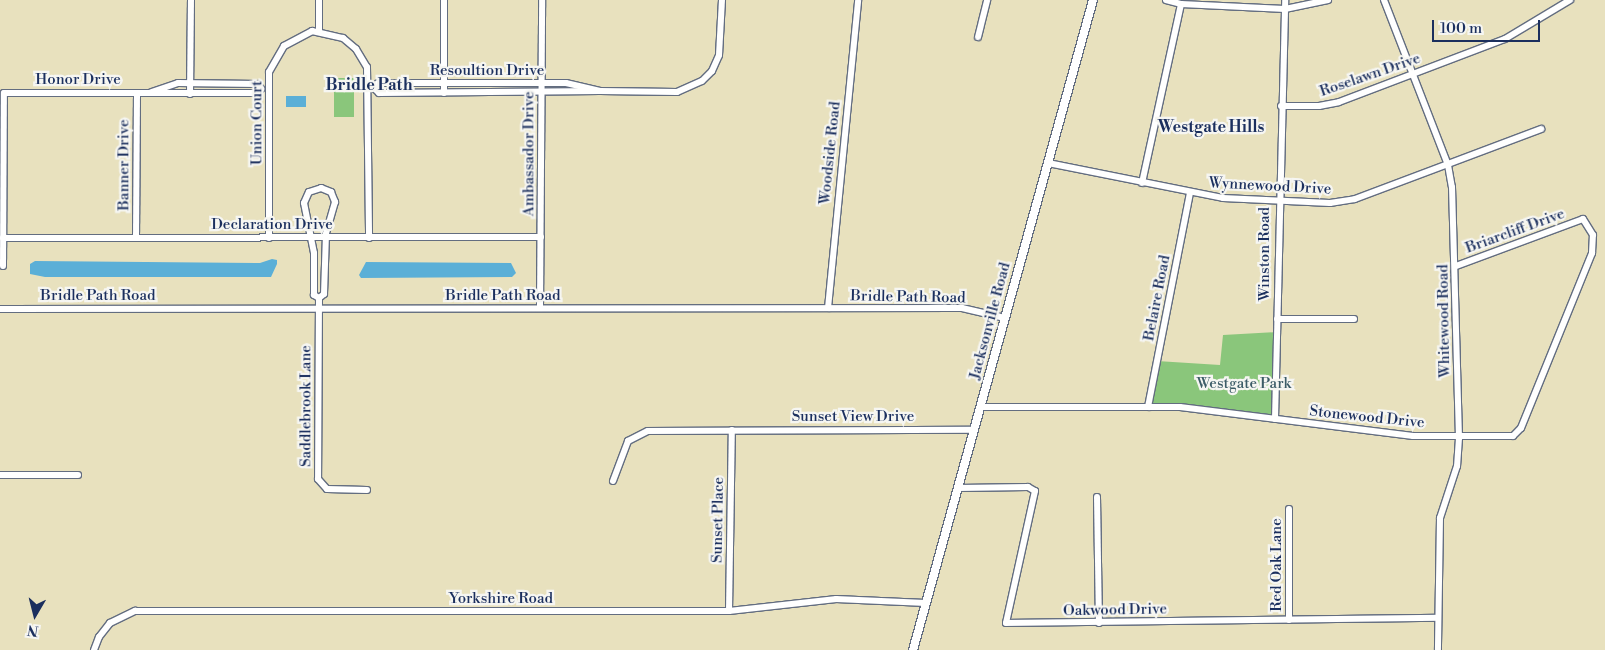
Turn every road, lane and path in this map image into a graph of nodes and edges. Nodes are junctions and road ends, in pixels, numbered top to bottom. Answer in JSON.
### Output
{"nodes":[{"id":1,"x":191,"y":0,"type":"edge"},
{"id":2,"x":319,"y":0,"type":"edge"},
{"id":3,"x":444,"y":0,"type":"edge"},
{"id":4,"x":542,"y":0,"type":"edge"},
{"id":5,"x":722,"y":0,"type":"edge"},
{"id":6,"x":858,"y":0,"type":"edge"},
{"id":7,"x":987,"y":0,"type":"edge"},
{"id":8,"x":1093,"y":0,"type":"edge"},
{"id":9,"x":1166,"y":0,"type":"edge"},
{"id":10,"x":1285,"y":0,"type":"edge"},
{"id":11,"x":1328,"y":0,"type":"edge"},
{"id":12,"x":1384,"y":0,"type":"edge"},
{"id":13,"x":1570,"y":0,"type":"edge"},
{"id":14,"x":1181,"y":4,"type":"junction"},
{"id":15,"x":1285,"y":8,"type":"junction"},
{"id":16,"x":319,"y":31,"type":"junction"},
{"id":17,"x":978,"y":37,"type":"dead end"},
{"id":18,"x":1412,"y":74,"type":"junction"},
{"id":19,"x":190,"y":83,"type":"junction"},
{"id":20,"x":444,"y":83,"type":"junction"},
{"id":21,"x":542,"y":83,"type":"junction"},
{"id":22,"x":269,"y":88,"type":"junction"},
{"id":23,"x":371,"y":88,"type":"junction"},
{"id":24,"x":261,"y":89,"type":"junction"},
{"id":25,"x":600,"y":91,"type":"junction"},
{"id":26,"x":152,"y":92,"type":"junction"},
{"id":27,"x":137,"y":93,"type":"junction"},
{"id":28,"x":444,"y":93,"type":"junction"},
{"id":29,"x":542,"y":93,"type":"junction"},
{"id":30,"x":190,"y":94,"type":"junction"},
{"id":31,"x":1282,"y":106,"type":"junction"},
{"id":32,"x":1541,"y":129,"type":"dead end"},
{"id":33,"x":1048,"y":162,"type":"junction"},
{"id":34,"x":1448,"y":165,"type":"junction"},
{"id":35,"x":1142,"y":184,"type":"junction"},
{"id":36,"x":1190,"y":193,"type":"junction"},
{"id":37,"x":1278,"y":202,"type":"junction"},
{"id":38,"x":1583,"y":219,"type":"joint"},
{"id":39,"x":542,"y":237,"type":"junction"},
{"id":40,"x":3,"y":238,"type":"junction"},
{"id":41,"x":136,"y":238,"type":"junction"},
{"id":42,"x":269,"y":238,"type":"junction"},
{"id":43,"x":312,"y":238,"type":"junction"},
{"id":44,"x":325,"y":238,"type":"junction"},
{"id":45,"x":369,"y":238,"type":"junction"},
{"id":46,"x":3,"y":266,"type":"dead end"},
{"id":47,"x":1456,"y":266,"type":"junction"},
{"id":48,"x":319,"y":298,"type":"junction"},
{"id":49,"x":319,"y":308,"type":"junction"},
{"id":50,"x":540,"y":308,"type":"junction"},
{"id":51,"x":828,"y":308,"type":"junction"},
{"id":52,"x":0,"y":309,"type":"edge"},
{"id":53,"x":1005,"y":318,"type":"junction"},
{"id":54,"x":1277,"y":319,"type":"junction"},
{"id":55,"x":1354,"y":319,"type":"dead end"},
{"id":56,"x":981,"y":407,"type":"junction"},
{"id":57,"x":1148,"y":407,"type":"junction"},
{"id":58,"x":1275,"y":419,"type":"junction"},
{"id":59,"x":732,"y":430,"type":"junction"},
{"id":60,"x":974,"y":430,"type":"junction"},
{"id":61,"x":1459,"y":438,"type":"junction"},
{"id":62,"x":0,"y":474,"type":"edge"},
{"id":63,"x":78,"y":474,"type":"dead end"},
{"id":64,"x":613,"y":482,"type":"dead end"},
{"id":65,"x":958,"y":488,"type":"junction"},
{"id":66,"x":367,"y":490,"type":"dead end"},
{"id":67,"x":1097,"y":497,"type":"dead end"},
{"id":68,"x":1290,"y":509,"type":"dead end"},
{"id":69,"x":926,"y":603,"type":"junction"},
{"id":70,"x":729,"y":611,"type":"junction"},
{"id":71,"x":1438,"y":618,"type":"junction"},
{"id":72,"x":1289,"y":620,"type":"junction"},
{"id":73,"x":1099,"y":623,"type":"junction"},
{"id":74,"x":94,"y":650,"type":"edge"},
{"id":75,"x":913,"y":650,"type":"edge"},
{"id":76,"x":1438,"y":650,"type":"edge"}],
"edges":[{"from":1,"to":19,"type":"street"},
{"from":2,"to":16,"type":"street"},
{"from":3,"to":20,"type":"street"},
{"from":4,"to":21,"type":"street","name":"Ambassador Drive"},
{"from":5,"to":25,"type":"street","name":"Resoultion Drive"},
{"from":6,"to":51,"type":"street","name":"Woodside Road"},
{"from":7,"to":17,"type":"street"},
{"from":8,"to":33,"type":"street","name":"Jacksonville Road"},
{"from":9,"to":14,"type":"street"},
{"from":10,"to":15,"type":"street","name":"Winston Road"},
{"from":11,"to":15,"type":"street"},
{"from":12,"to":18,"type":"street","name":"Whitewood Road"},
{"from":13,"to":18,"type":"street","name":"Roselawn Drive"},
{"from":14,"to":15,"type":"street"},
{"from":14,"to":35,"type":"street"},
{"from":15,"to":31,"type":"street","name":"Winston Road"},
{"from":16,"to":22,"type":"street","name":"Union Court"},
{"from":16,"to":23,"type":"street"},
{"from":18,"to":31,"type":"street","name":"Roselawn Drive"},
{"from":18,"to":34,"type":"street","name":"Whitewood Road"},
{"from":19,"to":24,"type":"street","name":"Honor Drive"},
{"from":19,"to":26,"type":"street","name":"Honor Drive"},
{"from":19,"to":30,"type":"street"},
{"from":20,"to":21,"type":"street","name":"Resoultion Drive"},
{"from":20,"to":23,"type":"street","name":"Resoultion Drive"},
{"from":20,"to":28,"type":"street"},
{"from":21,"to":25,"type":"street","name":"Resoultion Drive"},
{"from":21,"to":29,"type":"street","name":"Ambassador Drive"},
{"from":22,"to":24,"type":"street","name":"Honor Drive"},
{"from":22,"to":42,"type":"street","name":"Union Court"},
{"from":23,"to":28,"type":"street","name":"Resoultion Drive"},
{"from":23,"to":45,"type":"street"},
{"from":24,"to":30,"type":"street","name":"Honor Drive"},
{"from":25,"to":29,"type":"street","name":"Resoultion Drive"},
{"from":26,"to":27,"type":"street","name":"Honor Drive"},
{"from":26,"to":30,"type":"street","name":"Honor Drive"},
{"from":27,"to":40,"type":"street","name":"Honor Drive"},
{"from":27,"to":41,"type":"street","name":"Banner Drive"},
{"from":28,"to":29,"type":"street","name":"Resoultion Drive"},
{"from":29,"to":39,"type":"street","name":"Ambassador Drive"},
{"from":31,"to":37,"type":"street","name":"Winston Road"},
{"from":32,"to":34,"type":"street","name":"Wynnewood Drive"},
{"from":33,"to":35,"type":"street","name":"Wynnewood Drive"},
{"from":33,"to":53,"type":"street","name":"Jacksonville Road"},
{"from":34,"to":37,"type":"street","name":"Wynnewood Drive"},
{"from":34,"to":47,"type":"street","name":"Whitewood Road"},
{"from":35,"to":36,"type":"street","name":"Wynnewood Drive"},
{"from":36,"to":37,"type":"street","name":"Wynnewood Drive"},
{"from":36,"to":57,"type":"street","name":"Belaire Road"},
{"from":37,"to":54,"type":"street","name":"Winston Road"},
{"from":38,"to":47,"type":"street","name":"Briarcliff Drive"},
{"from":38,"to":61,"type":"street","name":"Stonewood Drive"},
{"from":39,"to":45,"type":"street","name":"Declaration Drive"},
{"from":39,"to":50,"type":"street","name":"Ambassador Drive"},
{"from":40,"to":41,"type":"street","name":"Declaration Drive"},
{"from":40,"to":46,"type":"street"},
{"from":41,"to":42,"type":"street","name":"Declaration Drive"},
{"from":42,"to":43,"type":"street","name":"Declaration Drive"},
{"from":43,"to":44,"type":"street","name":"Declaration Drive"},
{"from":43,"to":44,"type":"street"},
{"from":43,"to":48,"type":"street"},
{"from":44,"to":45,"type":"street","name":"Declaration Drive"},
{"from":44,"to":48,"type":"street"},
{"from":47,"to":61,"type":"street","name":"Whitewood Road"},
{"from":48,"to":49,"type":"street","name":"Saddlebrook Lane"},
{"from":49,"to":50,"type":"street","name":"Bridle Path Road"},
{"from":49,"to":52,"type":"street","name":"Bridle Path Road"},
{"from":49,"to":66,"type":"street","name":"Saddlebrook Lane"},
{"from":50,"to":51,"type":"street","name":"Bridle Path Road"},
{"from":51,"to":53,"type":"street","name":"Bridle Path Road"},
{"from":53,"to":56,"type":"street","name":"Jacksonville Road"},
{"from":54,"to":55,"type":"street"},
{"from":54,"to":58,"type":"street","name":"Winston Road"},
{"from":56,"to":57,"type":"street","name":"Stonewood Drive"},
{"from":56,"to":60,"type":"street","name":"Jacksonville Road"},
{"from":57,"to":58,"type":"street","name":"Stonewood Drive"},
{"from":58,"to":61,"type":"street","name":"Stonewood Drive"},
{"from":59,"to":60,"type":"street","name":"Sunset View Drive"},
{"from":59,"to":64,"type":"street","name":"Sunset View Drive"},
{"from":59,"to":70,"type":"street","name":"Sunset Place"},
{"from":60,"to":65,"type":"street","name":"Jacksonville Road"},
{"from":61,"to":71,"type":"street","name":"Whitewood Road"},
{"from":62,"to":63,"type":"street"},
{"from":65,"to":69,"type":"street","name":"Jacksonville Road"},
{"from":65,"to":73,"type":"street","name":"Oakwood Drive"},
{"from":67,"to":73,"type":"street"},
{"from":68,"to":72,"type":"street","name":"Red Oak Lane"},
{"from":69,"to":70,"type":"street","name":"Yorkshire Road"},
{"from":69,"to":75,"type":"street","name":"Jacksonville Road"},
{"from":70,"to":74,"type":"street","name":"Yorkshire Road"},
{"from":71,"to":72,"type":"street","name":"Oakwood Drive"},
{"from":71,"to":76,"type":"street","name":"Whitewood Road"},
{"from":72,"to":73,"type":"street","name":"Oakwood Drive"}]}
